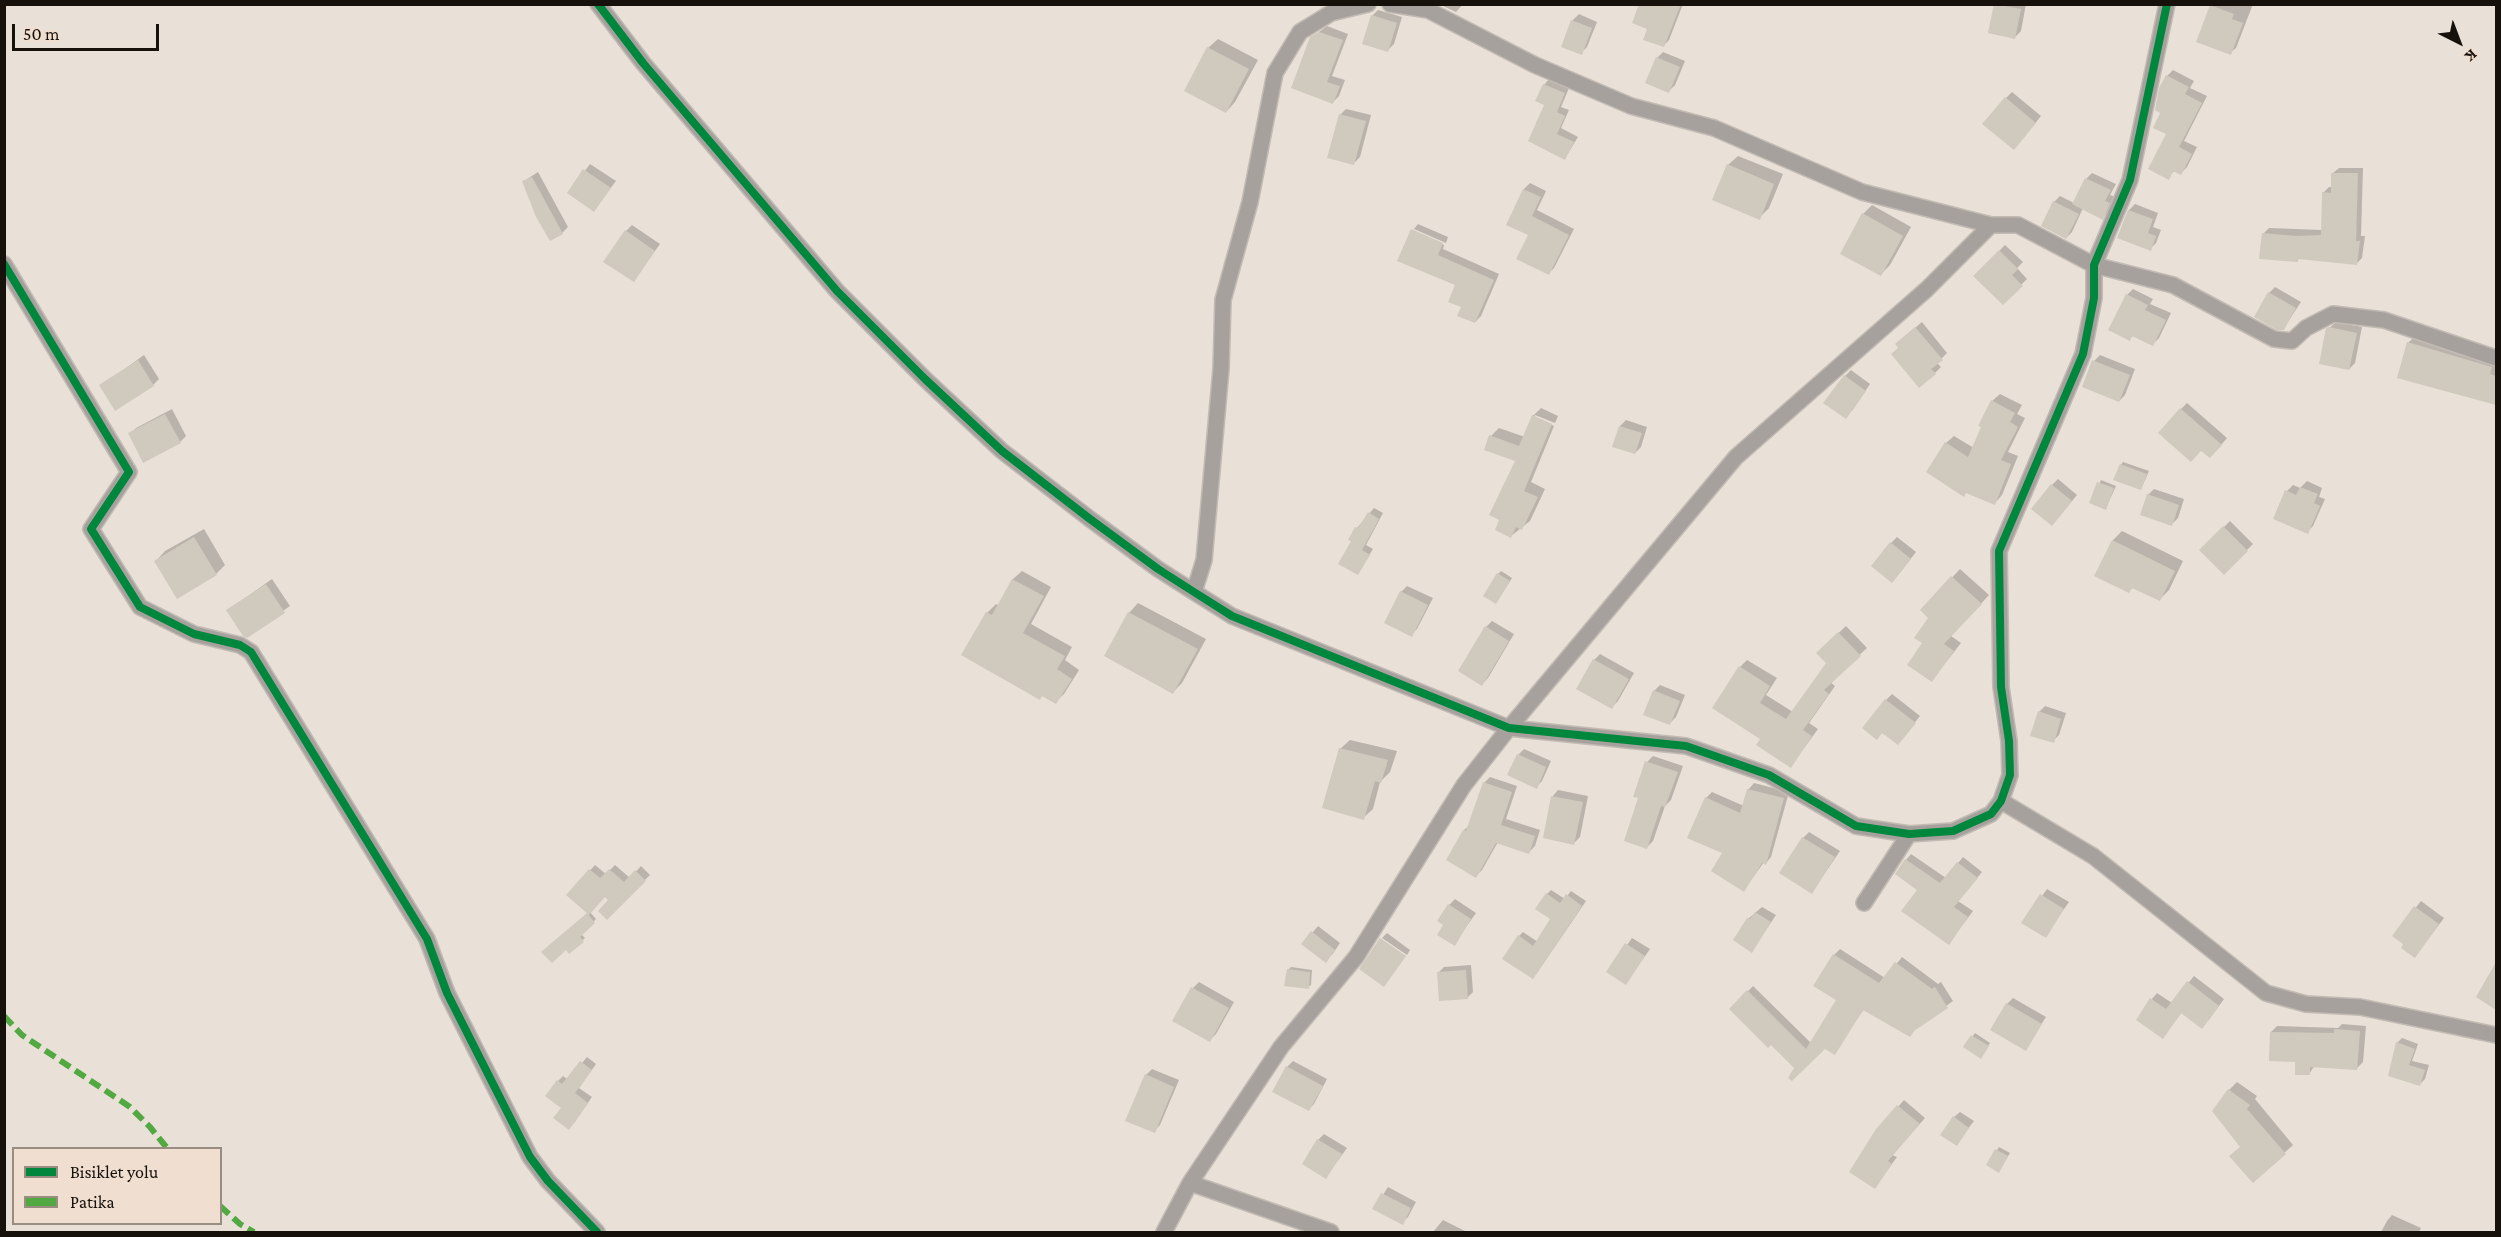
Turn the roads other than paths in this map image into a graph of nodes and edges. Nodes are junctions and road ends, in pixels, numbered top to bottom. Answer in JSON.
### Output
{"nodes":[{"id":1,"x":598,"y":4,"type":"edge"},
{"id":2,"x":1368,"y":4,"type":"edge"},
{"id":3,"x":1390,"y":4,"type":"edge"},
{"id":4,"x":2167,"y":4,"type":"edge"},
{"id":5,"x":1991,"y":225,"type":"junction"},
{"id":6,"x":4,"y":264,"type":"edge"},
{"id":7,"x":2094,"y":265,"type":"junction"},
{"id":8,"x":2496,"y":358,"type":"edge"},
{"id":9,"x":1194,"y":592,"type":"junction"},
{"id":10,"x":1509,"y":728,"type":"junction"},
{"id":11,"x":2001,"y":801,"type":"junction"},
{"id":12,"x":1909,"y":834,"type":"junction"},
{"id":13,"x":1864,"y":903,"type":"dead end"},
{"id":14,"x":2496,"y":1035,"type":"edge"},
{"id":15,"x":1190,"y":1183,"type":"junction"},
{"id":16,"x":597,"y":1233,"type":"edge"},
{"id":17,"x":1164,"y":1233,"type":"edge"},
{"id":18,"x":1331,"y":1233,"type":"edge"}],
"edges":[{"from":1,"to":9,"type":"street"},
{"from":2,"to":9,"type":"street"},
{"from":3,"to":5,"type":"street"},
{"from":4,"to":7,"type":"street"},
{"from":5,"to":7,"type":"street"},
{"from":5,"to":10,"type":"street"},
{"from":6,"to":16,"type":"street"},
{"from":7,"to":8,"type":"street"},
{"from":7,"to":11,"type":"street"},
{"from":9,"to":10,"type":"street"},
{"from":10,"to":12,"type":"street"},
{"from":10,"to":15,"type":"street"},
{"from":11,"to":12,"type":"street"},
{"from":11,"to":14,"type":"street"},
{"from":12,"to":13,"type":"street"},
{"from":15,"to":17,"type":"street"},
{"from":15,"to":18,"type":"street"}]}
